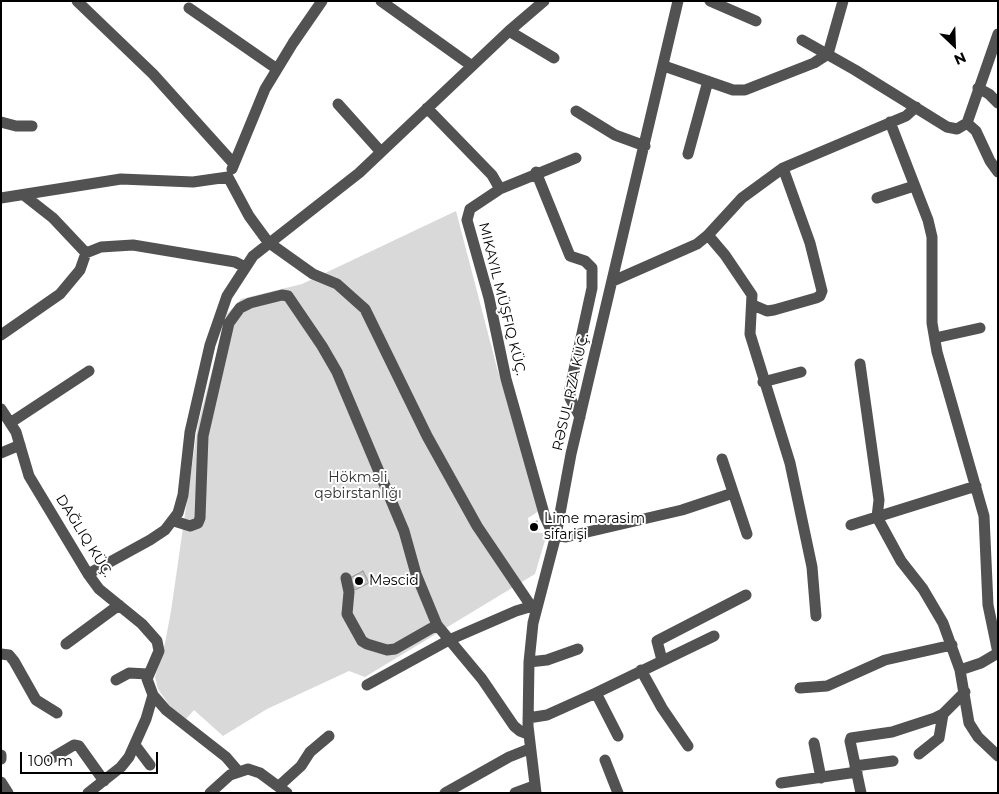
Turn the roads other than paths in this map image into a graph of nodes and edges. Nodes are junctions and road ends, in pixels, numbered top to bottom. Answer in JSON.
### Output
{"nodes":[{"id":1,"x":77,"y":1,"type":"edge"},
{"id":2,"x":322,"y":1,"type":"edge"},
{"id":3,"x":381,"y":1,"type":"edge"},
{"id":4,"x":544,"y":1,"type":"edge"},
{"id":5,"x":678,"y":1,"type":"edge"},
{"id":6,"x":710,"y":1,"type":"edge"},
{"id":7,"x":843,"y":1,"type":"edge"},
{"id":8,"x":189,"y":8,"type":"dead end"},
{"id":9,"x":756,"y":21,"type":"dead end"},
{"id":10,"x":509,"y":31,"type":"junction"},
{"id":11,"x":998,"y":34,"type":"edge"},
{"id":12,"x":802,"y":40,"type":"dead end"},
{"id":13,"x":828,"y":54,"type":"junction"},
{"id":14,"x":554,"y":58,"type":"dead end"},
{"id":15,"x":472,"y":66,"type":"junction"},
{"id":16,"x":664,"y":66,"type":"junction"},
{"id":17,"x":277,"y":69,"type":"junction"},
{"id":18,"x":708,"y":81,"type":"junction"},
{"id":19,"x":978,"y":88,"type":"junction"},
{"id":20,"x":994,"y":94,"type":"edge"},
{"id":21,"x":998,"y":103,"type":"edge"},
{"id":22,"x":338,"y":104,"type":"dead end"},
{"id":23,"x":916,"y":107,"type":"junction"},
{"id":24,"x":426,"y":108,"type":"junction"},
{"id":25,"x":576,"y":111,"type":"dead end"},
{"id":26,"x":1,"y":122,"type":"edge"},
{"id":27,"x":890,"y":122,"type":"junction"},
{"id":28,"x":967,"y":123,"type":"junction"},
{"id":29,"x":32,"y":126,"type":"dead end"},
{"id":30,"x":645,"y":146,"type":"junction"},
{"id":31,"x":381,"y":152,"type":"junction"},
{"id":32,"x":688,"y":154,"type":"dead end"},
{"id":33,"x":576,"y":158,"type":"dead end"},
{"id":34,"x":234,"y":164,"type":"junction"},
{"id":35,"x":783,"y":168,"type":"junction"},
{"id":36,"x":536,"y":172,"type":"junction"},
{"id":37,"x":998,"y":172,"type":"edge"},
{"id":38,"x":228,"y":177,"type":"junction"},
{"id":39,"x":914,"y":186,"type":"junction"},
{"id":40,"x":500,"y":189,"type":"junction"},
{"id":41,"x":25,"y":196,"type":"junction"},
{"id":42,"x":1,"y":198,"type":"edge"},
{"id":43,"x":878,"y":198,"type":"dead end"},
{"id":44,"x":708,"y":235,"type":"junction"},
{"id":45,"x":268,"y":242,"type":"junction"},
{"id":46,"x":86,"y":253,"type":"junction"},
{"id":47,"x":245,"y":267,"type":"junction"},
{"id":48,"x":613,"y":281,"type":"junction"},
{"id":49,"x":753,"y":305,"type":"junction"},
{"id":50,"x":980,"y":328,"type":"dead end"},
{"id":51,"x":1,"y":335,"type":"edge"},
{"id":52,"x":935,"y":338,"type":"junction"},
{"id":53,"x":860,"y":364,"type":"dead end"},
{"id":54,"x":89,"y":371,"type":"dead end"},
{"id":55,"x":801,"y":372,"type":"dead end"},
{"id":56,"x":763,"y":382,"type":"junction"},
{"id":57,"x":1,"y":409,"type":"edge"},
{"id":58,"x":580,"y":417,"type":"junction"},
{"id":59,"x":10,"y":423,"type":"junction"},
{"id":60,"x":20,"y":445,"type":"junction"},
{"id":61,"x":1,"y":453,"type":"edge"},
{"id":62,"x":722,"y":459,"type":"dead end"},
{"id":63,"x":976,"y":486,"type":"junction"},
{"id":64,"x":733,"y":494,"type":"junction"},
{"id":65,"x":876,"y":516,"type":"junction"},
{"id":66,"x":174,"y":521,"type":"junction"},
{"id":67,"x":851,"y":526,"type":"dead end"},
{"id":68,"x":747,"y":534,"type":"dead end"},
{"id":69,"x":556,"y":535,"type":"junction"},
{"id":70,"x":88,"y":574,"type":"junction"},
{"id":71,"x":346,"y":578,"type":"dead end"},
{"id":72,"x":746,"y":595,"type":"dead end"},
{"id":73,"x":534,"y":605,"type":"junction"},
{"id":74,"x":118,"y":606,"type":"junction"},
{"id":75,"x":816,"y":616,"type":"dead end"},
{"id":76,"x":437,"y":625,"type":"junction"},
{"id":77,"x":714,"y":636,"type":"dead end"},
{"id":78,"x":449,"y":640,"type":"junction"},
{"id":79,"x":66,"y":644,"type":"dead end"},
{"id":80,"x":952,"y":644,"type":"junction"},
{"id":81,"x":578,"y":648,"type":"dead end"},
{"id":82,"x":1,"y":654,"type":"edge"},
{"id":83,"x":662,"y":660,"type":"junction"},
{"id":84,"x":529,"y":662,"type":"junction"},
{"id":85,"x":641,"y":670,"type":"junction"},
{"id":86,"x":960,"y":670,"type":"junction"},
{"id":87,"x":148,"y":674,"type":"junction"},
{"id":88,"x":116,"y":680,"type":"dead end"},
{"id":89,"x":367,"y":685,"type":"dead end"},
{"id":90,"x":800,"y":688,"type":"dead end"},
{"id":91,"x":965,"y":692,"type":"junction"},
{"id":92,"x":596,"y":693,"type":"junction"},
{"id":93,"x":153,"y":695,"type":"junction"},
{"id":94,"x":57,"y":713,"type":"dead end"},
{"id":95,"x":943,"y":714,"type":"junction"},
{"id":96,"x":528,"y":718,"type":"junction"},
{"id":97,"x":528,"y":734,"type":"junction"},
{"id":98,"x":329,"y":736,"type":"dead end"},
{"id":99,"x":618,"y":736,"type":"dead end"},
{"id":100,"x":814,"y":743,"type":"dead end"},
{"id":101,"x":135,"y":745,"type":"junction"},
{"id":102,"x":688,"y":746,"type":"dead end"},
{"id":103,"x":529,"y":749,"type":"junction"},
{"id":104,"x":919,"y":754,"type":"dead end"},
{"id":105,"x":998,"y":756,"type":"edge"},
{"id":106,"x":52,"y":758,"type":"dead end"},
{"id":107,"x":605,"y":760,"type":"dead end"},
{"id":108,"x":893,"y":761,"type":"dead end"},
{"id":109,"x":150,"y":765,"type":"dead end"},
{"id":110,"x":856,"y":769,"type":"junction"},
{"id":111,"x":238,"y":771,"type":"junction"},
{"id":112,"x":821,"y":778,"type":"junction"},
{"id":113,"x":104,"y":781,"type":"junction"},
{"id":114,"x":1,"y":782,"type":"edge"},
{"id":115,"x":781,"y":783,"type":"dead end"},
{"id":116,"x":283,"y":789,"type":"edge"},
{"id":117,"x":535,"y":789,"type":"edge"},
{"id":118,"x":8,"y":793,"type":"edge"},
{"id":119,"x":88,"y":793,"type":"edge"},
{"id":120,"x":210,"y":793,"type":"edge"},
{"id":121,"x":445,"y":793,"type":"edge"},
{"id":122,"x":515,"y":793,"type":"edge"},
{"id":123,"x":618,"y":793,"type":"edge"},
{"id":124,"x":861,"y":793,"type":"edge"}],
"edges":[{"from":1,"to":34,"type":"street"},
{"from":2,"to":17,"type":"street"},
{"from":3,"to":15,"type":"street"},
{"from":4,"to":10,"type":"street"},
{"from":5,"to":16,"type":"street","name":"RƏSUL RZA KÜÇ."},
{"from":6,"to":9,"type":"street"},
{"from":7,"to":13,"type":"street"},
{"from":8,"to":17,"type":"street"},
{"from":10,"to":14,"type":"street"},
{"from":10,"to":15,"type":"street"},
{"from":11,"to":19,"type":"street"},
{"from":12,"to":13,"type":"street"},
{"from":13,"to":18,"type":"street"},
{"from":13,"to":23,"type":"street"},
{"from":15,"to":24,"type":"street"},
{"from":16,"to":18,"type":"street"},
{"from":16,"to":30,"type":"street","name":"RƏSUL RZA KÜÇ."},
{"from":17,"to":34,"type":"street"},
{"from":18,"to":32,"type":"street"},
{"from":19,"to":20,"type":"street"},
{"from":19,"to":28,"type":"street"},
{"from":20,"to":21,"type":"street"},
{"from":22,"to":31,"type":"street"},
{"from":23,"to":27,"type":"street"},
{"from":23,"to":28,"type":"street"},
{"from":24,"to":31,"type":"street"},
{"from":24,"to":40,"type":"street"},
{"from":25,"to":30,"type":"street"},
{"from":26,"to":29,"type":"street"},
{"from":27,"to":35,"type":"street"},
{"from":27,"to":39,"type":"street"},
{"from":28,"to":37,"type":"street"},
{"from":30,"to":48,"type":"street","name":"RƏSUL RZA KÜÇ."},
{"from":31,"to":45,"type":"street"},
{"from":33,"to":36,"type":"street"},
{"from":34,"to":38,"type":"street"},
{"from":35,"to":44,"type":"street"},
{"from":35,"to":49,"type":"street"},
{"from":36,"to":40,"type":"street"},
{"from":36,"to":58,"type":"street"},
{"from":38,"to":41,"type":"street"},
{"from":38,"to":45,"type":"street"},
{"from":39,"to":43,"type":"street"},
{"from":39,"to":52,"type":"street"},
{"from":40,"to":69,"type":"street"},
{"from":41,"to":42,"type":"street"},
{"from":41,"to":46,"type":"street"},
{"from":44,"to":48,"type":"street"},
{"from":44,"to":49,"type":"street"},
{"from":45,"to":47,"type":"street"},
{"from":45,"to":73,"type":"street"},
{"from":46,"to":47,"type":"street"},
{"from":46,"to":51,"type":"street"},
{"from":47,"to":66,"type":"street"},
{"from":48,"to":58,"type":"street","name":"RƏSUL RZA KÜÇ."},
{"from":49,"to":56,"type":"street"},
{"from":50,"to":52,"type":"street"},
{"from":52,"to":63,"type":"street"},
{"from":53,"to":65,"type":"street"},
{"from":54,"to":59,"type":"street"},
{"from":55,"to":56,"type":"street"},
{"from":56,"to":75,"type":"street"},
{"from":57,"to":59,"type":"street"},
{"from":58,"to":69,"type":"street","name":"RƏSUL RZA KÜÇ."},
{"from":59,"to":60,"type":"street"},
{"from":60,"to":61,"type":"street"},
{"from":60,"to":70,"type":"street"},
{"from":62,"to":64,"type":"street"},
{"from":63,"to":65,"type":"street"},
{"from":63,"to":86,"type":"street"},
{"from":64,"to":68,"type":"street"},
{"from":64,"to":69,"type":"street"},
{"from":65,"to":67,"type":"street"},
{"from":65,"to":80,"type":"street"},
{"from":66,"to":70,"type":"street"},
{"from":66,"to":76,"type":"street"},
{"from":69,"to":73,"type":"street","name":"RƏSUL RZA KÜÇ."},
{"from":70,"to":74,"type":"street"},
{"from":71,"to":76,"type":"street"},
{"from":72,"to":83,"type":"street"},
{"from":73,"to":78,"type":"street"},
{"from":73,"to":84,"type":"street","name":"RƏSUL RZA KÜÇ."},
{"from":74,"to":79,"type":"street"},
{"from":74,"to":87,"type":"street"},
{"from":76,"to":78,"type":"street"},
{"from":77,"to":83,"type":"street"},
{"from":78,"to":89,"type":"street"},
{"from":78,"to":97,"type":"street"},
{"from":80,"to":86,"type":"street"},
{"from":80,"to":90,"type":"street"},
{"from":81,"to":84,"type":"street"},
{"from":82,"to":94,"type":"street"},
{"from":83,"to":85,"type":"street"},
{"from":84,"to":96,"type":"street","name":"RƏSUL RZA KÜÇ."},
{"from":85,"to":92,"type":"street"},
{"from":85,"to":102,"type":"street"},
{"from":86,"to":91,"type":"street"},
{"from":87,"to":88,"type":"street"},
{"from":87,"to":93,"type":"street"},
{"from":91,"to":95,"type":"street"},
{"from":91,"to":105,"type":"street"},
{"from":92,"to":96,"type":"street"},
{"from":92,"to":99,"type":"street"},
{"from":93,"to":101,"type":"street"},
{"from":93,"to":111,"type":"street"},
{"from":95,"to":104,"type":"street"},
{"from":95,"to":110,"type":"street"},
{"from":96,"to":97,"type":"street","name":"RƏSUL RZA KÜÇ."},
{"from":97,"to":103,"type":"street","name":"RƏSUL RZA KÜÇ."},
{"from":98,"to":116,"type":"street"},
{"from":100,"to":112,"type":"street"},
{"from":101,"to":109,"type":"street"},
{"from":101,"to":113,"type":"street"},
{"from":103,"to":117,"type":"street","name":"RƏSUL RZA KÜÇ."},
{"from":103,"to":121,"type":"street"},
{"from":106,"to":113,"type":"street"},
{"from":107,"to":123,"type":"street"},
{"from":108,"to":110,"type":"street"},
{"from":110,"to":112,"type":"street"},
{"from":110,"to":124,"type":"street"},
{"from":111,"to":116,"type":"street"},
{"from":111,"to":120,"type":"street"},
{"from":112,"to":115,"type":"street"},
{"from":113,"to":119,"type":"street"},
{"from":114,"to":118,"type":"street"},
{"from":117,"to":122,"type":"street"}]}
